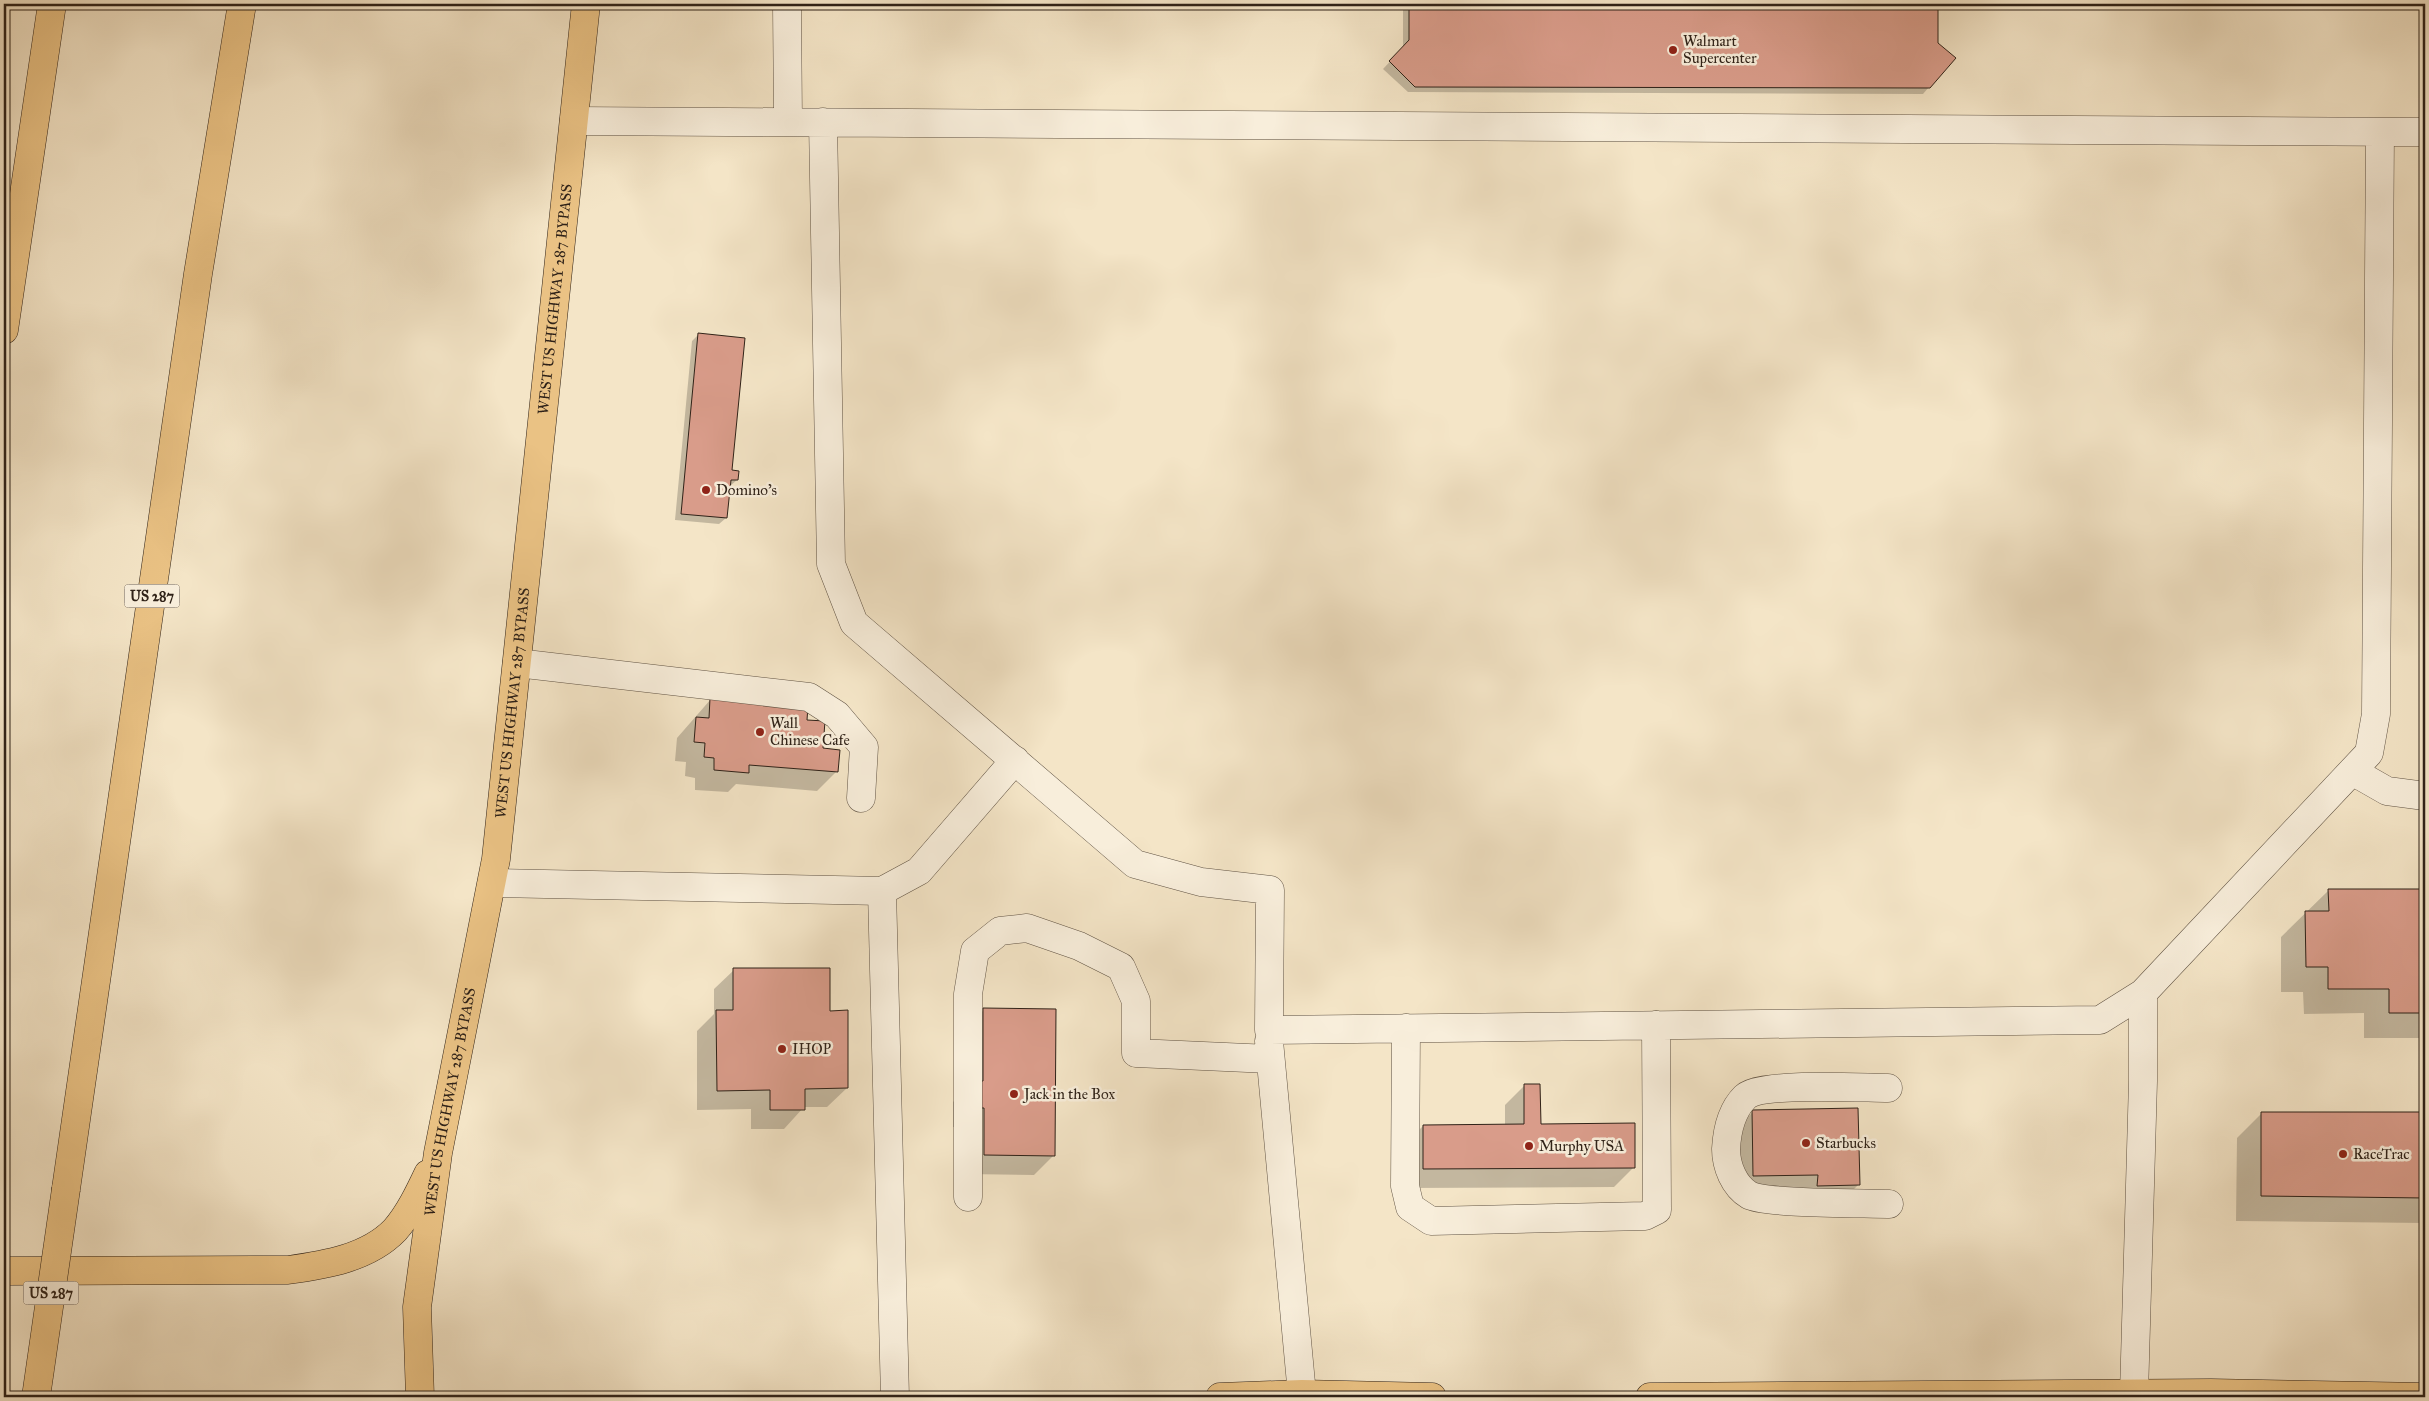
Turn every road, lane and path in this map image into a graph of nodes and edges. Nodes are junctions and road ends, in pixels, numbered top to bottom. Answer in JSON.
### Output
{"nodes":[{"id":1,"x":52,"y":4,"type":"edge"},
{"id":2,"x":242,"y":4,"type":"edge"},
{"id":3,"x":586,"y":4,"type":"edge"},
{"id":4,"x":787,"y":4,"type":"edge"},
{"id":5,"x":574,"y":121,"type":"junction"},
{"id":6,"x":788,"y":122,"type":"junction"},
{"id":7,"x":823,"y":122,"type":"junction"},
{"id":8,"x":2380,"y":132,"type":"junction"},
{"id":9,"x":2425,"y":132,"type":"edge"},
{"id":10,"x":4,"y":330,"type":"edge"},
{"id":11,"x":517,"y":663,"type":"junction"},
{"id":12,"x":1015,"y":760,"type":"junction"},
{"id":13,"x":2352,"y":772,"type":"junction"},
{"id":14,"x":2425,"y":796,"type":"edge"},
{"id":15,"x":861,"y":798,"type":"dead end"},
{"id":16,"x":492,"y":883,"type":"junction"},
{"id":17,"x":882,"y":891,"type":"junction"},
{"id":18,"x":2143,"y":993,"type":"junction"},
{"id":19,"x":1656,"y":1025,"type":"junction"},
{"id":20,"x":1406,"y":1028,"type":"junction"},
{"id":21,"x":1269,"y":1030,"type":"junction"},
{"id":22,"x":1270,"y":1059,"type":"junction"},
{"id":23,"x":1888,"y":1088,"type":"dead end"},
{"id":24,"x":438,"y":1153,"type":"junction"},
{"id":25,"x":968,"y":1197,"type":"dead end"},
{"id":26,"x":1889,"y":1204,"type":"dead end"},
{"id":27,"x":4,"y":1271,"type":"edge"},
{"id":28,"x":1302,"y":1394,"type":"junction"},
{"id":29,"x":2134,"y":1394,"type":"junction"},
{"id":30,"x":1855,"y":1396,"type":"edge"},
{"id":31,"x":36,"y":1397,"type":"edge"},
{"id":32,"x":420,"y":1397,"type":"edge"},
{"id":33,"x":895,"y":1397,"type":"edge"},
{"id":34,"x":1220,"y":1397,"type":"edge"},
{"id":35,"x":1432,"y":1397,"type":"edge"},
{"id":36,"x":1650,"y":1397,"type":"edge"},
{"id":37,"x":2425,"y":1397,"type":"edge"}],
"edges":[{"from":1,"to":10,"type":"main road"},
{"from":2,"to":31,"type":"main road","number":"US 287","bridge":true},
{"from":3,"to":5,"type":"main road","name":"WEST US HIGHWAY 287 BYPASS"},
{"from":4,"to":6,"type":"lane"},
{"from":5,"to":6,"type":"lane"},
{"from":5,"to":11,"type":"main road","name":"WEST US HIGHWAY 287 BYPASS"},
{"from":6,"to":7,"type":"lane"},
{"from":7,"to":8,"type":"lane"},
{"from":7,"to":12,"type":"lane"},
{"from":8,"to":9,"type":"lane"},
{"from":8,"to":13,"type":"lane"},
{"from":11,"to":15,"type":"lane"},
{"from":11,"to":16,"type":"main road","name":"WEST US HIGHWAY 287 BYPASS"},
{"from":12,"to":17,"type":"lane"},
{"from":12,"to":21,"type":"lane"},
{"from":13,"to":14,"type":"lane"},
{"from":13,"to":18,"type":"lane"},
{"from":16,"to":17,"type":"lane"},
{"from":16,"to":24,"type":"main road","name":"WEST US HIGHWAY 287 BYPASS"},
{"from":17,"to":33,"type":"lane"},
{"from":18,"to":19,"type":"lane"},
{"from":18,"to":29,"type":"lane"},
{"from":19,"to":20,"type":"lane"},
{"from":19,"to":20,"type":"lane"},
{"from":20,"to":21,"type":"lane"},
{"from":21,"to":22,"type":"lane"},
{"from":22,"to":25,"type":"lane"},
{"from":22,"to":28,"type":"lane"},
{"from":23,"to":26,"type":"lane"},
{"from":24,"to":27,"type":"main road"},
{"from":24,"to":32,"type":"main road","name":"WEST US HIGHWAY 287 BYPASS"},
{"from":28,"to":34,"type":"main road"},
{"from":28,"to":35,"type":"main road"},
{"from":29,"to":30,"type":"main road"},
{"from":29,"to":37,"type":"main road"},
{"from":30,"to":36,"type":"main road"}]}
